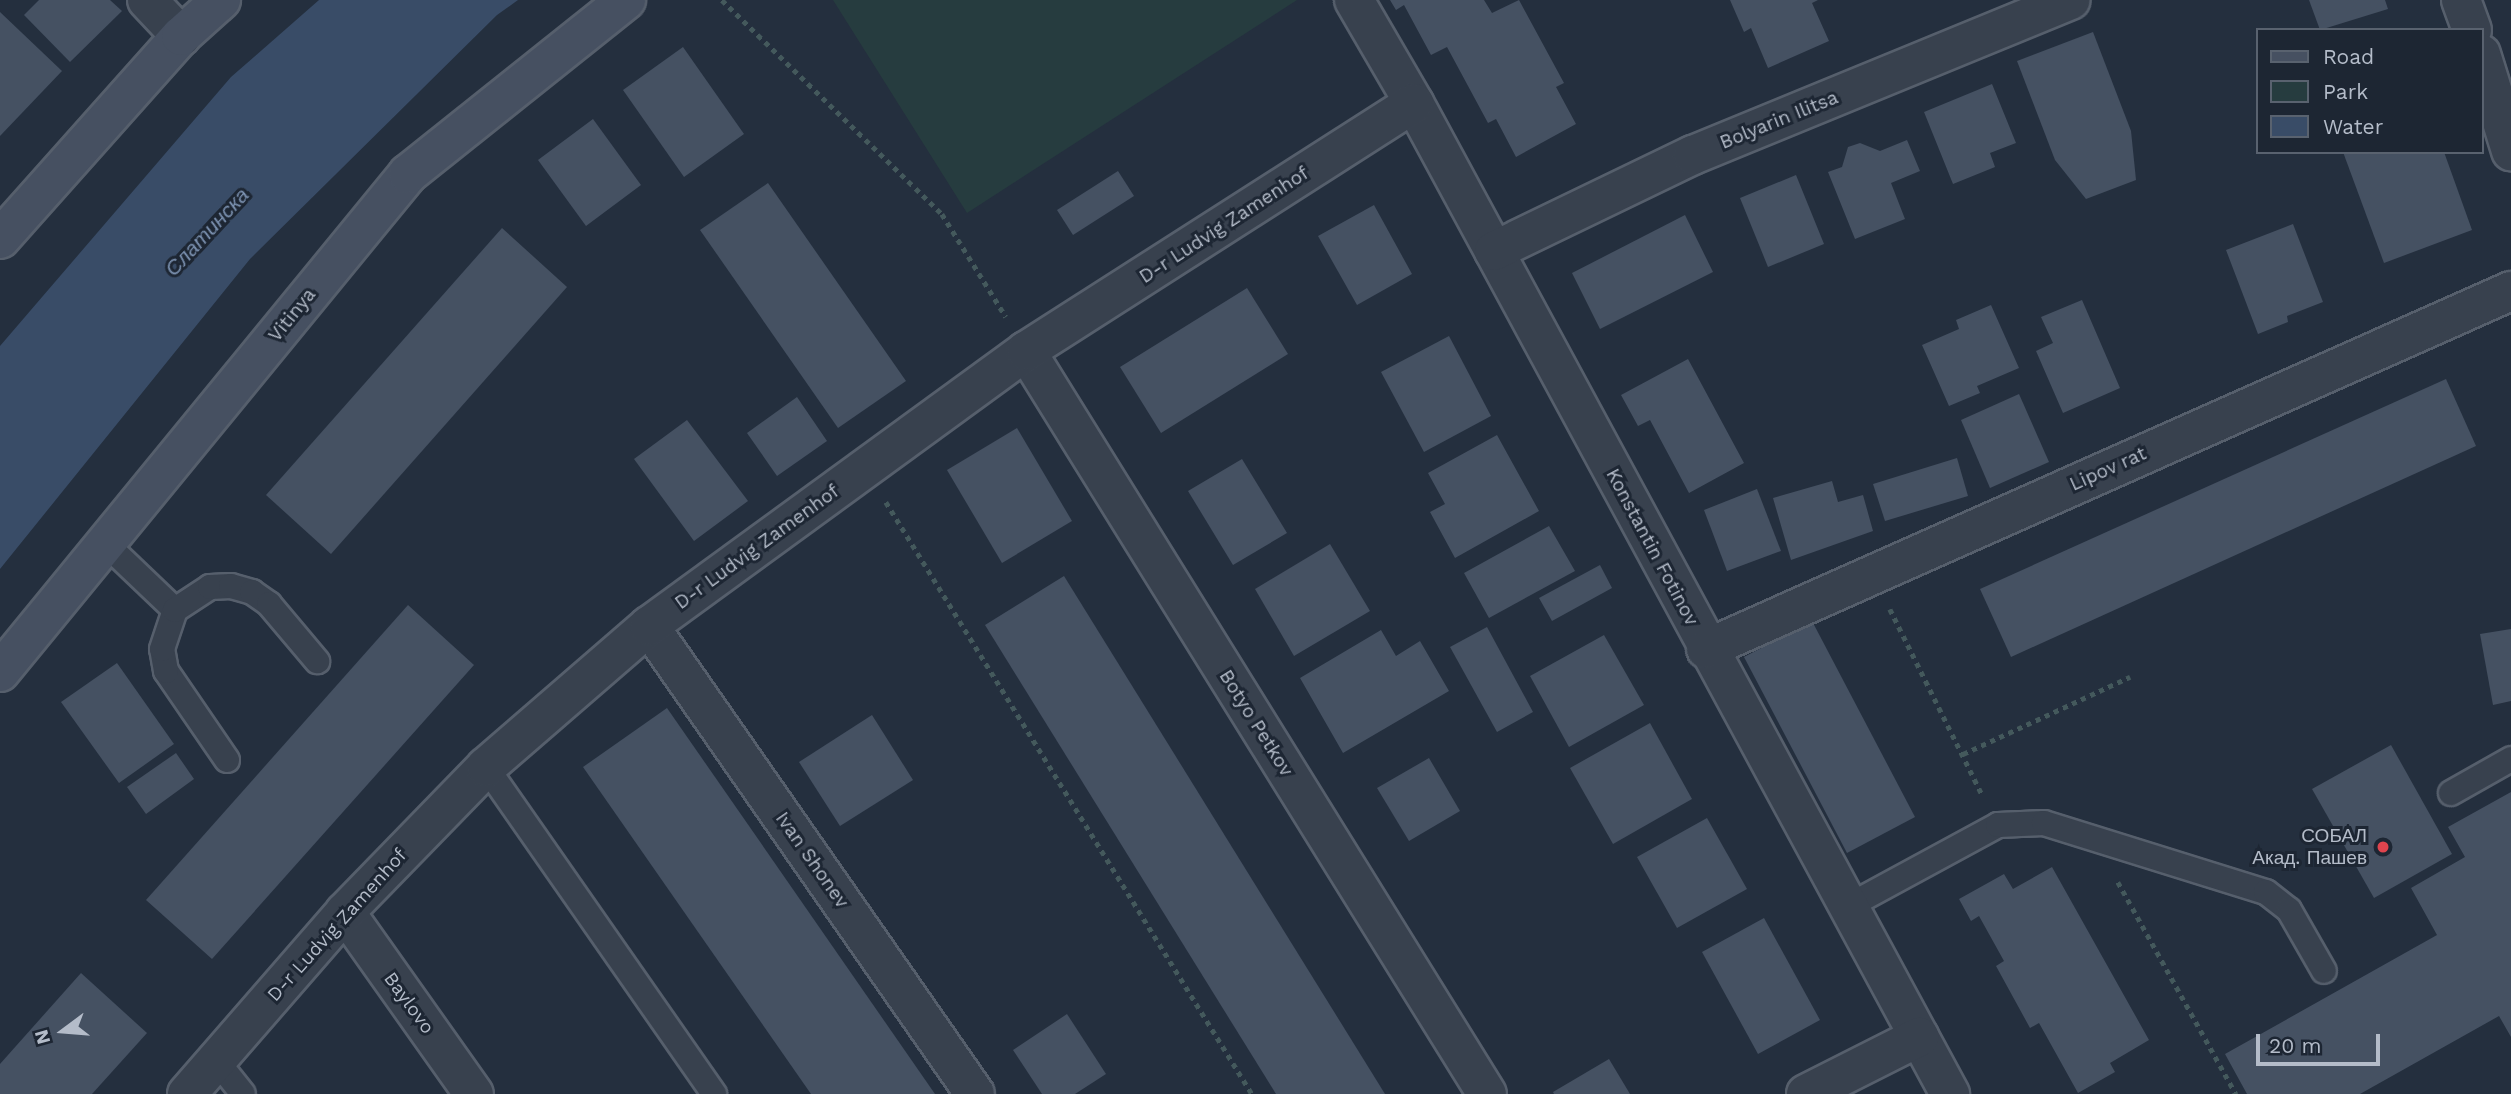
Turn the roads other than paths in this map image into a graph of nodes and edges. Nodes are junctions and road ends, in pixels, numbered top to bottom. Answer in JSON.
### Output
{"nodes":[{"id":1,"x":147,"y":0,"type":"edge"},
{"id":2,"x":221,"y":0,"type":"edge"},
{"id":3,"x":626,"y":0,"type":"edge"},
{"id":4,"x":1354,"y":0,"type":"edge"},
{"id":5,"x":2070,"y":0,"type":"edge"},
{"id":6,"x":2461,"y":0,"type":"edge"},
{"id":7,"x":2471,"y":28,"type":"edge"},
{"id":8,"x":181,"y":36,"type":"junction"},
{"id":9,"x":2483,"y":60,"type":"edge"},
{"id":10,"x":1414,"y":103,"type":"junction"},
{"id":11,"x":2511,"y":151,"type":"edge"},
{"id":12,"x":0,"y":239,"type":"edge"},
{"id":13,"x":1494,"y":251,"type":"junction"},
{"id":14,"x":2511,"y":291,"type":"edge"},
{"id":15,"x":1026,"y":351,"type":"junction"},
{"id":16,"x":106,"y":544,"type":"junction"},
{"id":17,"x":175,"y":610,"type":"junction"},
{"id":18,"x":649,"y":626,"type":"junction"},
{"id":19,"x":1706,"y":649,"type":"junction"},
{"id":20,"x":317,"y":661,"type":"dead end"},
{"id":21,"x":0,"y":672,"type":"edge"},
{"id":22,"x":2511,"y":759,"type":"edge"},
{"id":23,"x":227,"y":760,"type":"dead end"},
{"id":24,"x":486,"y":768,"type":"junction"},
{"id":25,"x":2451,"y":793,"type":"dead end"},
{"id":26,"x":1847,"y":907,"type":"junction"},
{"id":27,"x":345,"y":912,"type":"junction"},
{"id":28,"x":2324,"y":971,"type":"dead end"},
{"id":29,"x":1919,"y":1037,"type":"junction"},
{"id":30,"x":216,"y":1060,"type":"junction"},
{"id":31,"x":187,"y":1094,"type":"edge"},
{"id":32,"x":243,"y":1094,"type":"edge"},
{"id":33,"x":474,"y":1094,"type":"edge"},
{"id":34,"x":713,"y":1094,"type":"edge"},
{"id":35,"x":975,"y":1094,"type":"edge"},
{"id":36,"x":1488,"y":1094,"type":"edge"},
{"id":37,"x":1806,"y":1094,"type":"edge"},
{"id":38,"x":1950,"y":1094,"type":"edge"}],
"edges":[{"from":1,"to":8,"type":"street"},
{"from":2,"to":8,"type":"street"},
{"from":3,"to":16,"type":"street","name":"Vitinya"},
{"from":4,"to":10,"type":"street","name":"Konstantin Fotinov"},
{"from":5,"to":13,"type":"street","name":"Bolyarin Ilitsa"},
{"from":6,"to":7,"type":"street"},
{"from":8,"to":12,"type":"street"},
{"from":9,"to":11,"type":"street"},
{"from":10,"to":13,"type":"street","name":"Konstantin Fotinov"},
{"from":10,"to":15,"type":"street","name":"D-r Ludvig Zamenhof"},
{"from":13,"to":19,"type":"street","name":"Konstantin Fotinov"},
{"from":14,"to":19,"type":"street","name":"Lipov rat"},
{"from":15,"to":18,"type":"street","name":"D-r Ludvig Zamenhof"},
{"from":15,"to":36,"type":"street","name":"Botyo Petkov"},
{"from":16,"to":17,"type":"lane"},
{"from":16,"to":21,"type":"street","name":"Vitinya"},
{"from":17,"to":20,"type":"lane"},
{"from":17,"to":23,"type":"lane"},
{"from":18,"to":24,"type":"street","name":"D-r Ludvig Zamenhof"},
{"from":18,"to":35,"type":"street","name":"Ivan Shonev"},
{"from":19,"to":26,"type":"street","name":"Konstantin Fotinov"},
{"from":22,"to":25,"type":"lane"},
{"from":24,"to":27,"type":"street","name":"D-r Ludvig Zamenhof"},
{"from":24,"to":34,"type":"lane"},
{"from":26,"to":28,"type":"lane"},
{"from":26,"to":29,"type":"street","name":"Konstantin Fotinov"},
{"from":27,"to":30,"type":"street","name":"D-r Ludvig Zamenhof"},
{"from":27,"to":33,"type":"street","name":"Baylovo"},
{"from":29,"to":37,"type":"street"},
{"from":29,"to":38,"type":"street","name":"Konstantin Fotinov"},
{"from":30,"to":31,"type":"street","name":"D-r Ludvig Zamenhof"},
{"from":30,"to":32,"type":"lane"}]}
